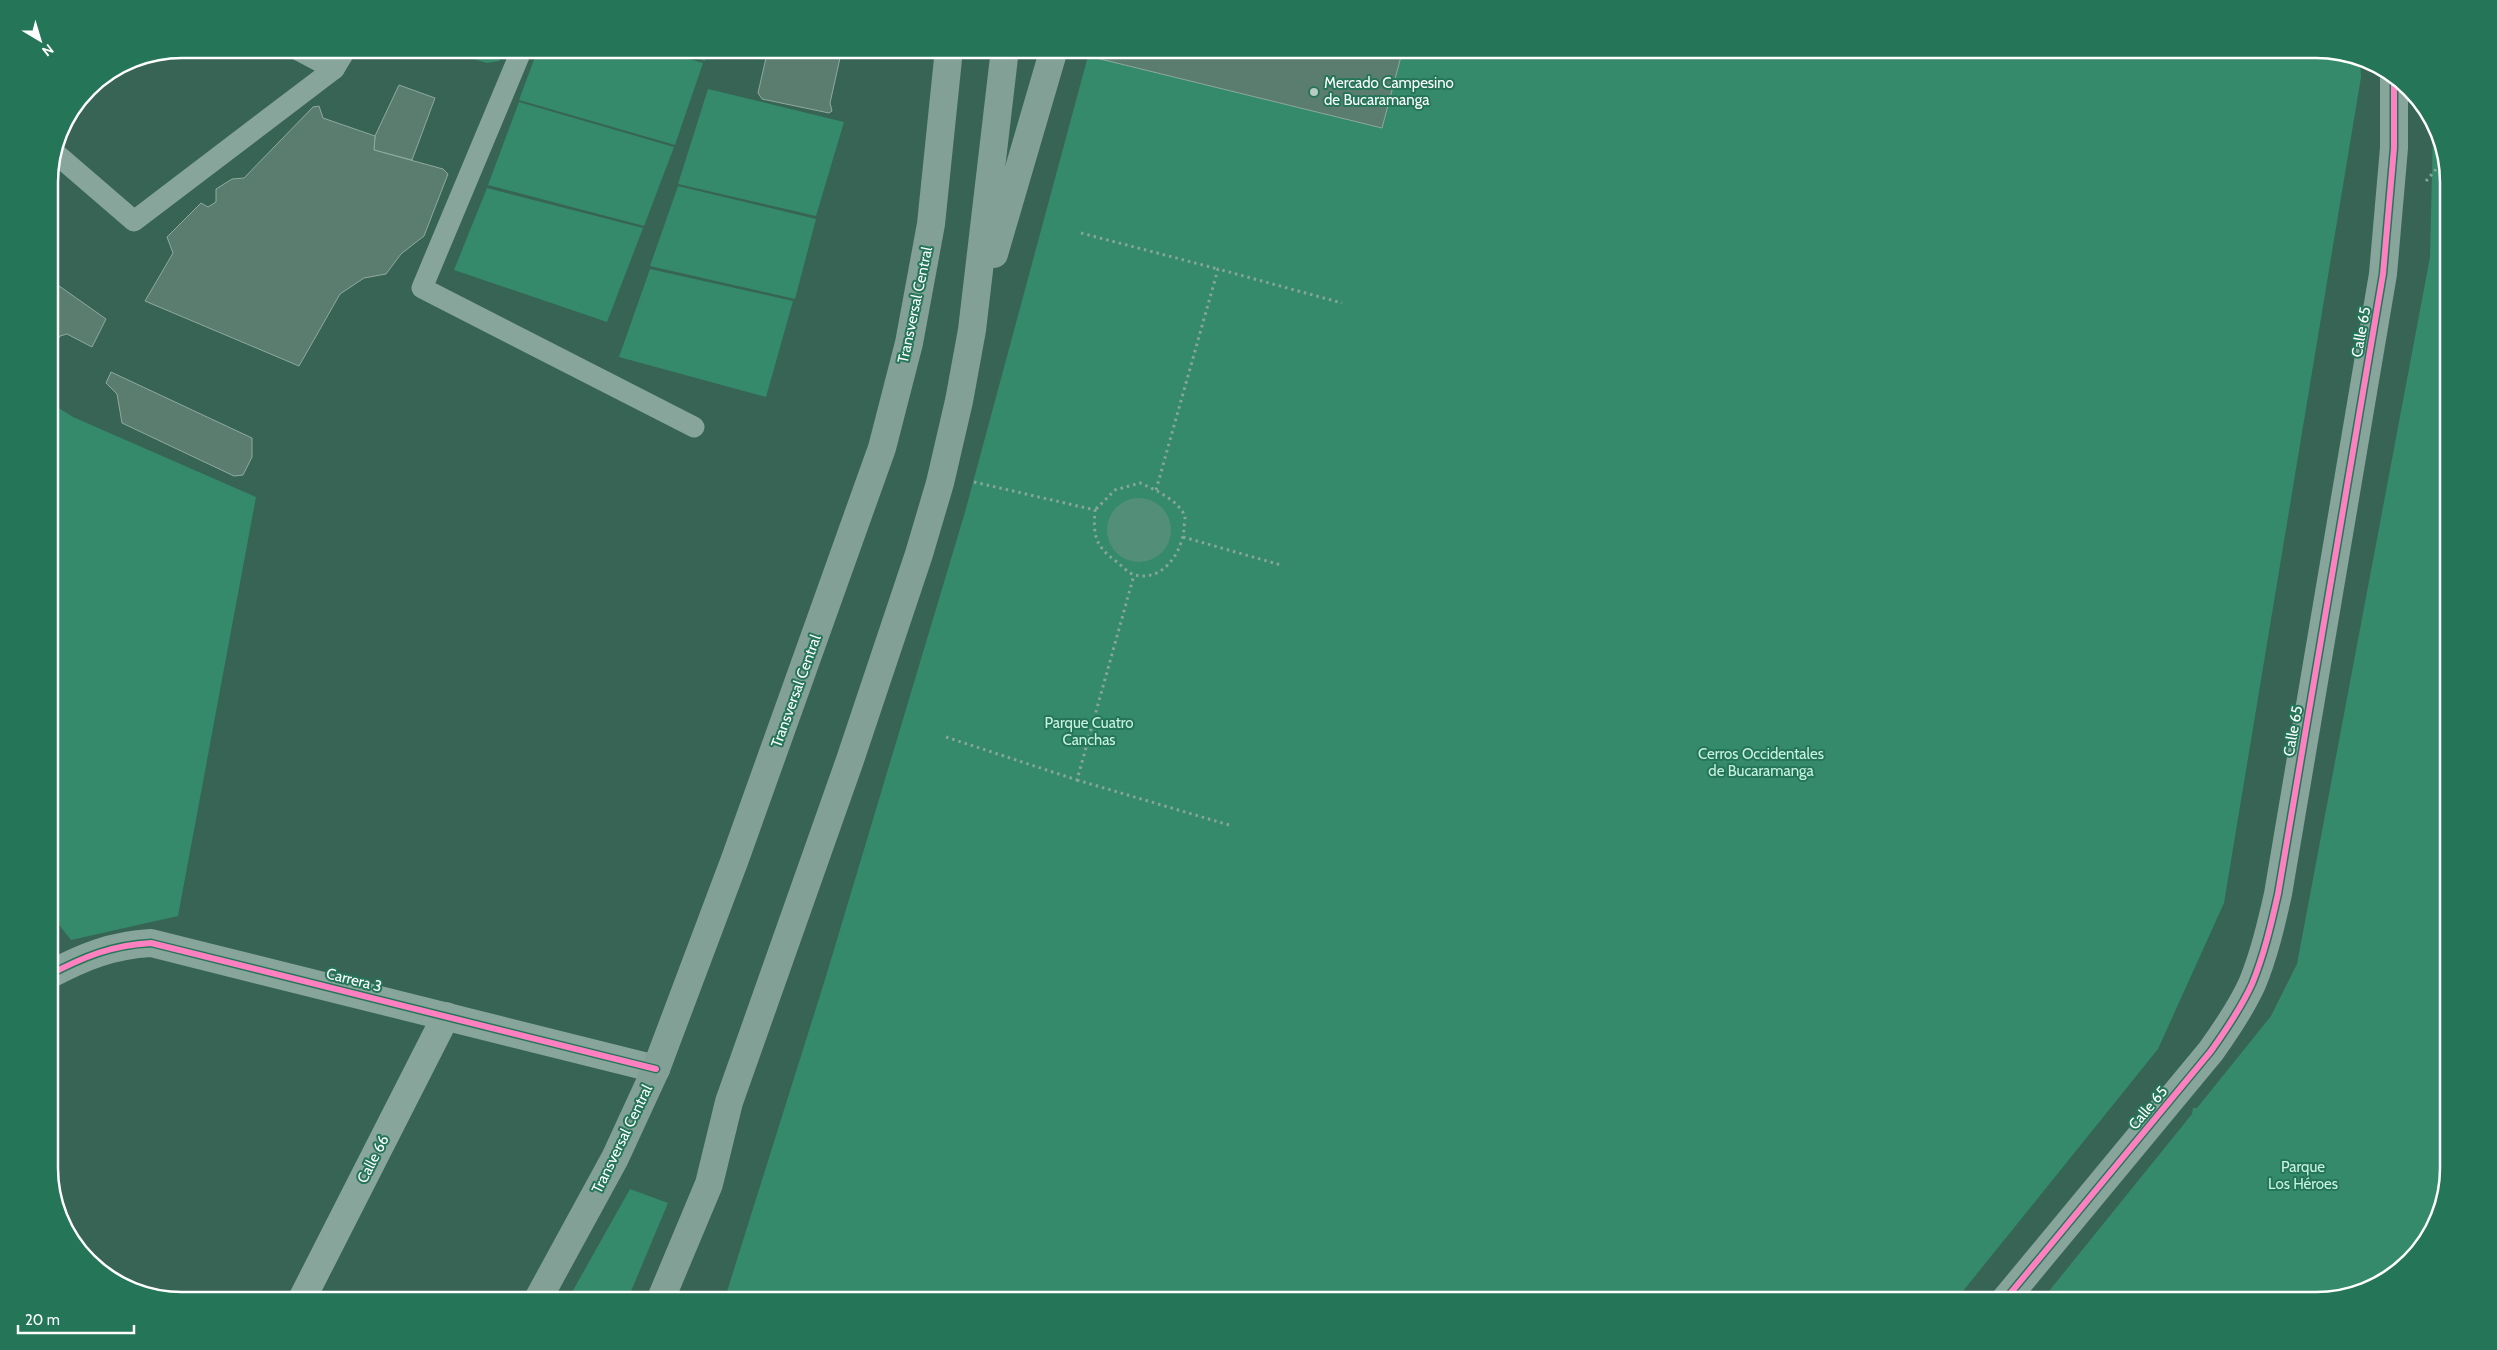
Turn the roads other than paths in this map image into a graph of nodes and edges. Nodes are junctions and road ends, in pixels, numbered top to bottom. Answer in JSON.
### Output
{"nodes":[{"id":1,"x":313,"y":58,"type":"edge"},
{"id":2,"x":341,"y":58,"type":"edge"},
{"id":3,"x":518,"y":58,"type":"edge"},
{"id":4,"x":948,"y":58,"type":"edge"},
{"id":5,"x":1004,"y":58,"type":"edge"},
{"id":6,"x":1051,"y":58,"type":"edge"},
{"id":7,"x":334,"y":69,"type":"junction"},
{"id":8,"x":2394,"y":86,"type":"edge"},
{"id":9,"x":60,"y":158,"type":"edge"},
{"id":10,"x":972,"y":330,"type":"junction"},
{"id":11,"x":694,"y":426,"type":"dead end"},
{"id":12,"x":58,"y":970,"type":"edge"},
{"id":13,"x":446,"y":1016,"type":"junction"},
{"id":14,"x":656,"y":1069,"type":"junction"},
{"id":15,"x":306,"y":1292,"type":"edge"},
{"id":16,"x":542,"y":1292,"type":"edge"},
{"id":17,"x":664,"y":1292,"type":"edge"},
{"id":18,"x":2011,"y":1292,"type":"edge"}],
"edges":[{"from":1,"to":7,"type":"lane"},
{"from":2,"to":7,"type":"lane"},
{"from":3,"to":11,"type":"lane"},
{"from":4,"to":14,"type":"main road","name":"Transversal Central"},
{"from":5,"to":10,"type":"main road"},
{"from":6,"to":10,"type":"main road"},
{"from":7,"to":9,"type":"lane"},
{"from":8,"to":18,"type":"street","name":"Calle 65"},
{"from":10,"to":17,"type":"main road"},
{"from":12,"to":13,"type":"street","name":"Carrera 3"},
{"from":13,"to":14,"type":"street","name":"Carrera 3"},
{"from":13,"to":15,"type":"street","name":"Calle 66"},
{"from":14,"to":16,"type":"main road","name":"Transversal Central"}]}
